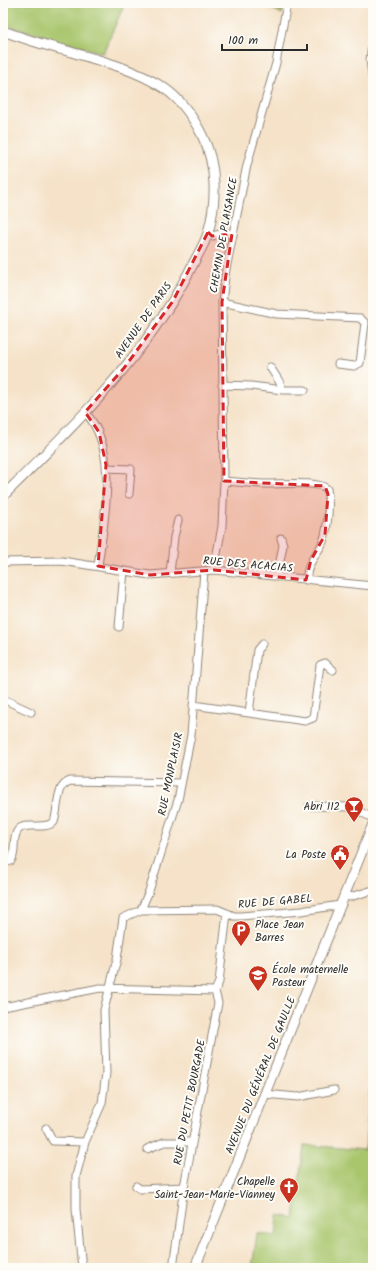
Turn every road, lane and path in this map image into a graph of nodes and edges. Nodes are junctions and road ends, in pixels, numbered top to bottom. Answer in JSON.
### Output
{"nodes":[{"id":1,"x":287,"y":3,"type":"edge"},
{"id":2,"x":3,"y":31,"type":"edge"},
{"id":3,"x":373,"y":36,"type":"edge"},
{"id":4,"x":373,"y":82,"type":"edge"},
{"id":5,"x":208,"y":232,"type":"junction"},
{"id":6,"x":232,"y":234,"type":"junction"},
{"id":7,"x":222,"y":302,"type":"junction"},
{"id":8,"x":338,"y":364,"type":"dead end"},
{"id":9,"x":270,"y":368,"type":"dead end"},
{"id":10,"x":222,"y":385,"type":"junction"},
{"id":11,"x":283,"y":390,"type":"junction"},
{"id":12,"x":305,"y":390,"type":"dead end"},
{"id":13,"x":85,"y":412,"type":"junction"},
{"id":14,"x":106,"y":468,"type":"junction"},
{"id":15,"x":224,"y":481,"type":"junction"},
{"id":16,"x":129,"y":494,"type":"dead end"},
{"id":17,"x":3,"y":496,"type":"edge"},
{"id":18,"x":178,"y":520,"type":"dead end"},
{"id":19,"x":281,"y":538,"type":"dead end"},
{"id":20,"x":3,"y":562,"type":"edge"},
{"id":21,"x":98,"y":566,"type":"junction"},
{"id":22,"x":214,"y":570,"type":"junction"},
{"id":23,"x":124,"y":571,"type":"junction"},
{"id":24,"x":204,"y":571,"type":"junction"},
{"id":25,"x":170,"y":573,"type":"junction"},
{"id":26,"x":277,"y":577,"type":"junction"},
{"id":27,"x":306,"y":580,"type":"junction"},
{"id":28,"x":373,"y":586,"type":"edge"},
{"id":29,"x":119,"y":627,"type":"dead end"},
{"id":30,"x":262,"y":644,"type":"dead end"},
{"id":31,"x":333,"y":670,"type":"dead end"},
{"id":32,"x":3,"y":699,"type":"edge"},
{"id":33,"x":193,"y":705,"type":"junction"},
{"id":34,"x":32,"y":712,"type":"dead end"},
{"id":35,"x":249,"y":713,"type":"junction"},
{"id":36,"x":181,"y":783,"type":"junction"},
{"id":37,"x":309,"y":806,"type":"dead end"},
{"id":38,"x":373,"y":818,"type":"edge"},
{"id":39,"x":373,"y":824,"type":"edge"},
{"id":40,"x":3,"y":863,"type":"edge"},
{"id":41,"x":373,"y":890,"type":"edge"},
{"id":42,"x":344,"y":894,"type":"junction"},
{"id":43,"x":340,"y":905,"type":"junction"},
{"id":44,"x":140,"y":910,"type":"junction"},
{"id":45,"x":227,"y":913,"type":"junction"},
{"id":46,"x":109,"y":988,"type":"junction"},
{"id":47,"x":215,"y":991,"type":"junction"},
{"id":48,"x":3,"y":1007,"type":"edge"},
{"id":49,"x":334,"y":1090,"type":"dead end"},
{"id":50,"x":264,"y":1094,"type":"junction"},
{"id":51,"x":46,"y":1128,"type":"dead end"},
{"id":52,"x":85,"y":1142,"type":"junction"},
{"id":53,"x":192,"y":1142,"type":"junction"},
{"id":54,"x":147,"y":1149,"type":"dead end"},
{"id":55,"x":136,"y":1186,"type":"dead end"},
{"id":56,"x":184,"y":1187,"type":"junction"},
{"id":57,"x":82,"y":1268,"type":"edge"},
{"id":58,"x":173,"y":1268,"type":"edge"},
{"id":59,"x":195,"y":1268,"type":"edge"}],
"edges":[{"from":1,"to":6,"type":"street","name":"CHEMIN DE PLAISANCE"},
{"from":2,"to":5,"type":"main road","name":"AVENUE DE PARIS"},
{"from":3,"to":4,"type":"street"},
{"from":5,"to":6,"type":"street"},
{"from":5,"to":13,"type":"main road","name":"AVENUE DE PARIS"},
{"from":6,"to":7,"type":"street","name":"CHEMIN DE PLAISANCE"},
{"from":7,"to":8,"type":"street"},
{"from":7,"to":10,"type":"street","name":"CHEMIN DE PLAISANCE"},
{"from":9,"to":11,"type":"street"},
{"from":10,"to":11,"type":"street"},
{"from":10,"to":15,"type":"street","name":"CHEMIN DE PLAISANCE"},
{"from":11,"to":12,"type":"street"},
{"from":13,"to":14,"type":"street"},
{"from":13,"to":17,"type":"main road","name":"AVENUE DE PARIS"},
{"from":14,"to":16,"type":"street"},
{"from":14,"to":21,"type":"street"},
{"from":15,"to":22,"type":"street","name":"CHEMIN DE PLAISANCE"},
{"from":15,"to":27,"type":"street"},
{"from":18,"to":25,"type":"street"},
{"from":19,"to":26,"type":"street"},
{"from":20,"to":21,"type":"street","name":"RUE DES ACACIAS"},
{"from":21,"to":23,"type":"street","name":"RUE DES ACACIAS"},
{"from":22,"to":24,"type":"street","name":"RUE DES ACACIAS"},
{"from":22,"to":26,"type":"street","name":"RUE DES ACACIAS"},
{"from":23,"to":25,"type":"street","name":"RUE DES ACACIAS"},
{"from":23,"to":29,"type":"street"},
{"from":24,"to":25,"type":"street","name":"RUE DES ACACIAS"},
{"from":24,"to":33,"type":"street","name":"RUE MONPLAISIR"},
{"from":26,"to":27,"type":"street","name":"RUE DES ACACIAS"},
{"from":27,"to":28,"type":"street","name":"RUE DES ACACIAS"},
{"from":30,"to":35,"type":"street"},
{"from":31,"to":35,"type":"street"},
{"from":32,"to":34,"type":"street"},
{"from":33,"to":35,"type":"street"},
{"from":33,"to":36,"type":"street","name":"RUE MONPLAISIR"},
{"from":36,"to":40,"type":"street"},
{"from":36,"to":44,"type":"street","name":"RUE MONPLAISIR"},
{"from":37,"to":38,"type":"street"},
{"from":39,"to":42,"type":"main road","name":"AVENUE DU GÉNÉRAL DE GAULLE"},
{"from":41,"to":42,"type":"street"},
{"from":42,"to":43,"type":"main road","name":"AVENUE DU GÉNÉRAL DE GAULLE"},
{"from":43,"to":45,"type":"street","name":"RUE DE GABEL"},
{"from":43,"to":50,"type":"main road","name":"AVENUE DU GÉNÉRAL DE GAULLE"},
{"from":44,"to":45,"type":"street","name":"RUE DE GABEL"},
{"from":44,"to":46,"type":"street"},
{"from":45,"to":47,"type":"street","name":"RUE DU PETIT BOURGADE"},
{"from":46,"to":47,"type":"street"},
{"from":46,"to":48,"type":"street"},
{"from":46,"to":52,"type":"street"},
{"from":47,"to":53,"type":"street","name":"RUE DU PETIT BOURGADE"},
{"from":49,"to":50,"type":"street"},
{"from":50,"to":59,"type":"main road","name":"AVENUE DU GÉNÉRAL DE GAULLE"},
{"from":51,"to":52,"type":"street"},
{"from":52,"to":57,"type":"street"},
{"from":53,"to":54,"type":"street"},
{"from":53,"to":56,"type":"street","name":"RUE DU PETIT BOURGADE"},
{"from":55,"to":56,"type":"street"},
{"from":56,"to":58,"type":"street","name":"RUE DU PETIT BOURGADE"}]}
